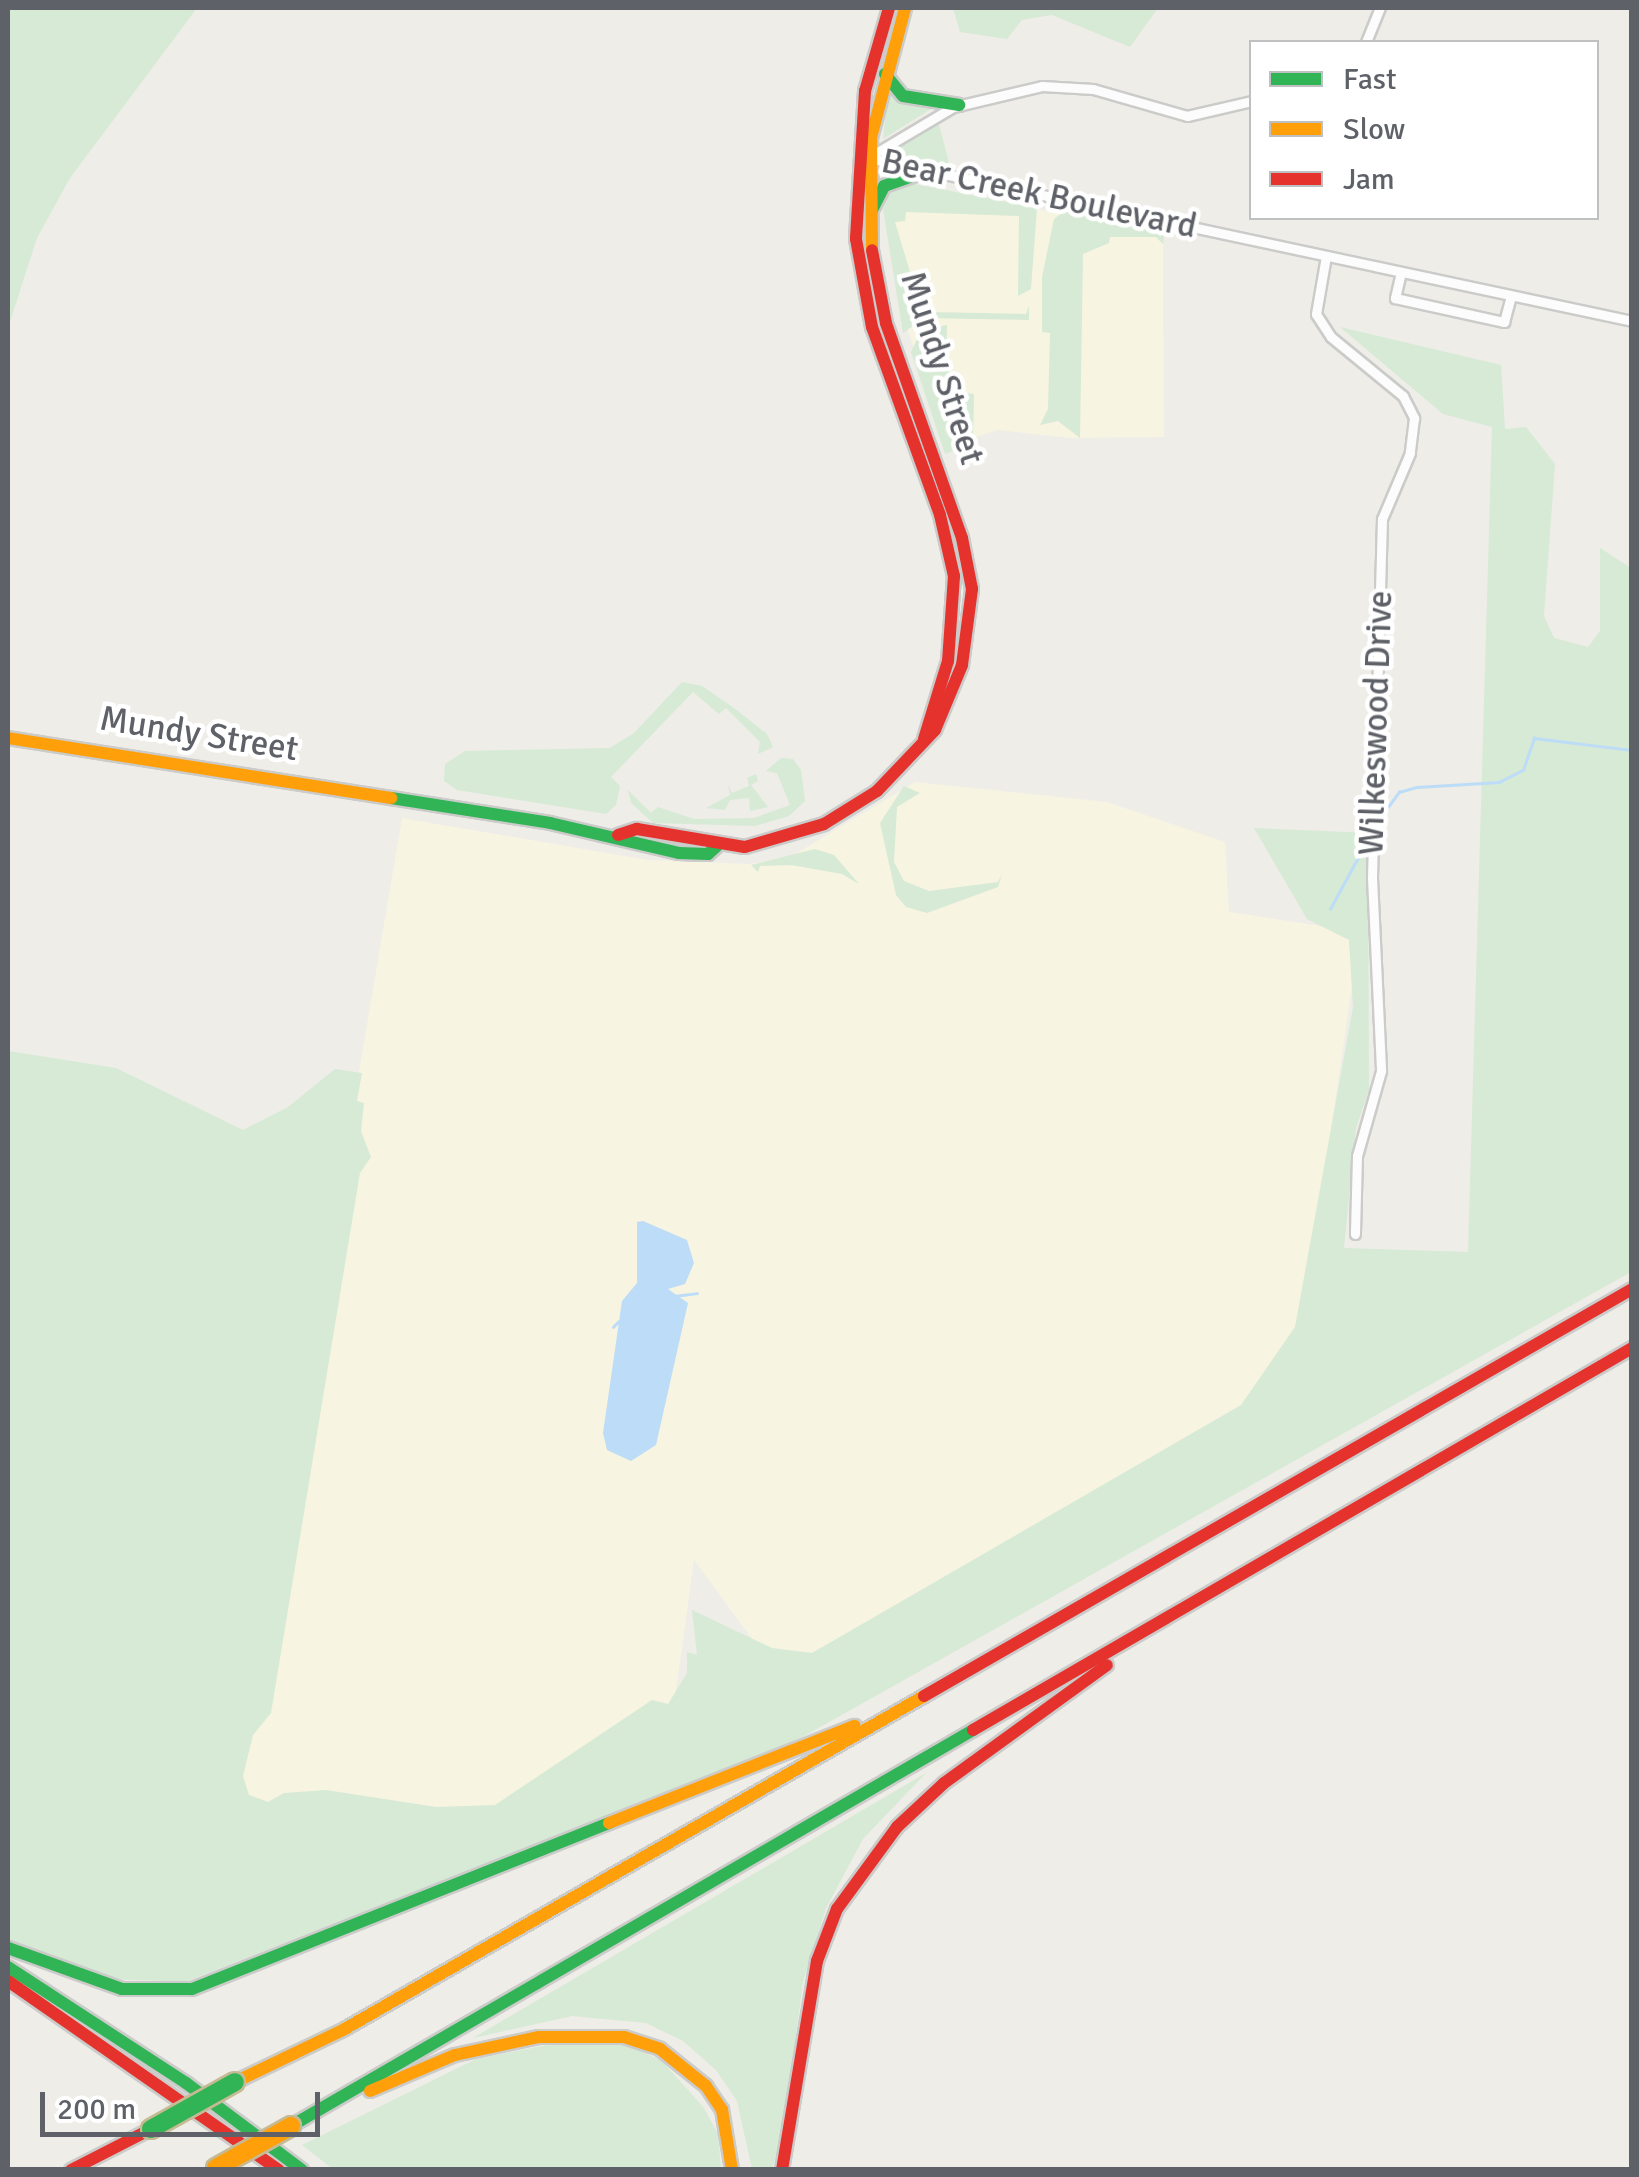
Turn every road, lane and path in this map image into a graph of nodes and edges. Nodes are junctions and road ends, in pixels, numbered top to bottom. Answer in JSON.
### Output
{"nodes":[{"id":1,"x":889,"y":8,"type":"edge"},
{"id":2,"x":905,"y":8,"type":"edge"},
{"id":3,"x":1380,"y":8,"type":"edge"},
{"id":4,"x":1367,"y":40,"type":"edge"},
{"id":5,"x":884,"y":72,"type":"junction"},
{"id":6,"x":1249,"y":102,"type":"edge"},
{"id":7,"x":959,"y":105,"type":"junction"},
{"id":8,"x":863,"y":157,"type":"junction"},
{"id":9,"x":924,"y":172,"type":"junction"},
{"id":10,"x":869,"y":217,"type":"junction"},
{"id":11,"x":1326,"y":256,"type":"junction"},
{"id":12,"x":1400,"y":272,"type":"junction"},
{"id":13,"x":1511,"y":296,"type":"junction"},
{"id":14,"x":1632,"y":321,"type":"edge"},
{"id":15,"x":8,"y":739,"type":"edge"},
{"id":16,"x":924,"y":739,"type":"junction"},
{"id":17,"x":1355,"y":1234,"type":"dead end"},
{"id":18,"x":1632,"y":1289,"type":"edge"},
{"id":19,"x":1632,"y":1348,"type":"edge"},
{"id":20,"x":1361,"y":1504,"type":"junction"},
{"id":21,"x":920,"y":1700,"type":"junction"},
{"id":22,"x":8,"y":1948,"type":"edge"},
{"id":23,"x":8,"y":1967,"type":"edge"},
{"id":24,"x":8,"y":1981,"type":"edge"},
{"id":25,"x":293,"y":2124,"type":"junction"},
{"id":26,"x":214,"y":2169,"type":"edge"},
{"id":27,"x":71,"y":2170,"type":"edge"},
{"id":28,"x":279,"y":2170,"type":"edge"},
{"id":29,"x":302,"y":2170,"type":"edge"},
{"id":30,"x":732,"y":2170,"type":"edge"},
{"id":31,"x":782,"y":2170,"type":"edge"}],
"edges":[{"from":1,"to":8,"type":"main road","name":"Mundy Street"},
{"from":2,"to":5,"type":"main road","name":"Mundy Street"},
{"from":3,"to":4,"type":"street"},
{"from":5,"to":7,"type":"main road"},
{"from":5,"to":8,"type":"main road","name":"Mundy Street"},
{"from":6,"to":7,"type":"street"},
{"from":7,"to":8,"type":"street"},
{"from":8,"to":9,"type":"street","name":"Bear Creek Boulevard"},
{"from":8,"to":10,"type":"main road","name":"Mundy Street"},
{"from":8,"to":16,"type":"main road","name":"Mundy Street"},
{"from":9,"to":10,"type":"main road"},
{"from":9,"to":11,"type":"street","name":"Bear Creek Boulevard"},
{"from":10,"to":16,"type":"main road","name":"Mundy Street"},
{"from":11,"to":12,"type":"street","name":"Bear Creek Boulevard"},
{"from":11,"to":17,"type":"street","name":"Wilkeswood Drive"},
{"from":12,"to":13,"type":"street","name":"Bear Creek Boulevard"},
{"from":12,"to":13,"type":"street"},
{"from":13,"to":14,"type":"street","name":"Bear Creek Boulevard"},
{"from":15,"to":16,"type":"main road","name":"Mundy Street"},
{"from":18,"to":21,"type":"main road"},
{"from":19,"to":20,"type":"main road"},
{"from":20,"to":25,"type":"main road"},
{"from":20,"to":31,"type":"main road"},
{"from":21,"to":22,"type":"main road"},
{"from":21,"to":27,"type":"main road","bridge":true},
{"from":23,"to":29,"type":"main road"},
{"from":24,"to":28,"type":"main road"},
{"from":25,"to":26,"type":"main road","bridge":true},
{"from":25,"to":30,"type":"main road"}]}
